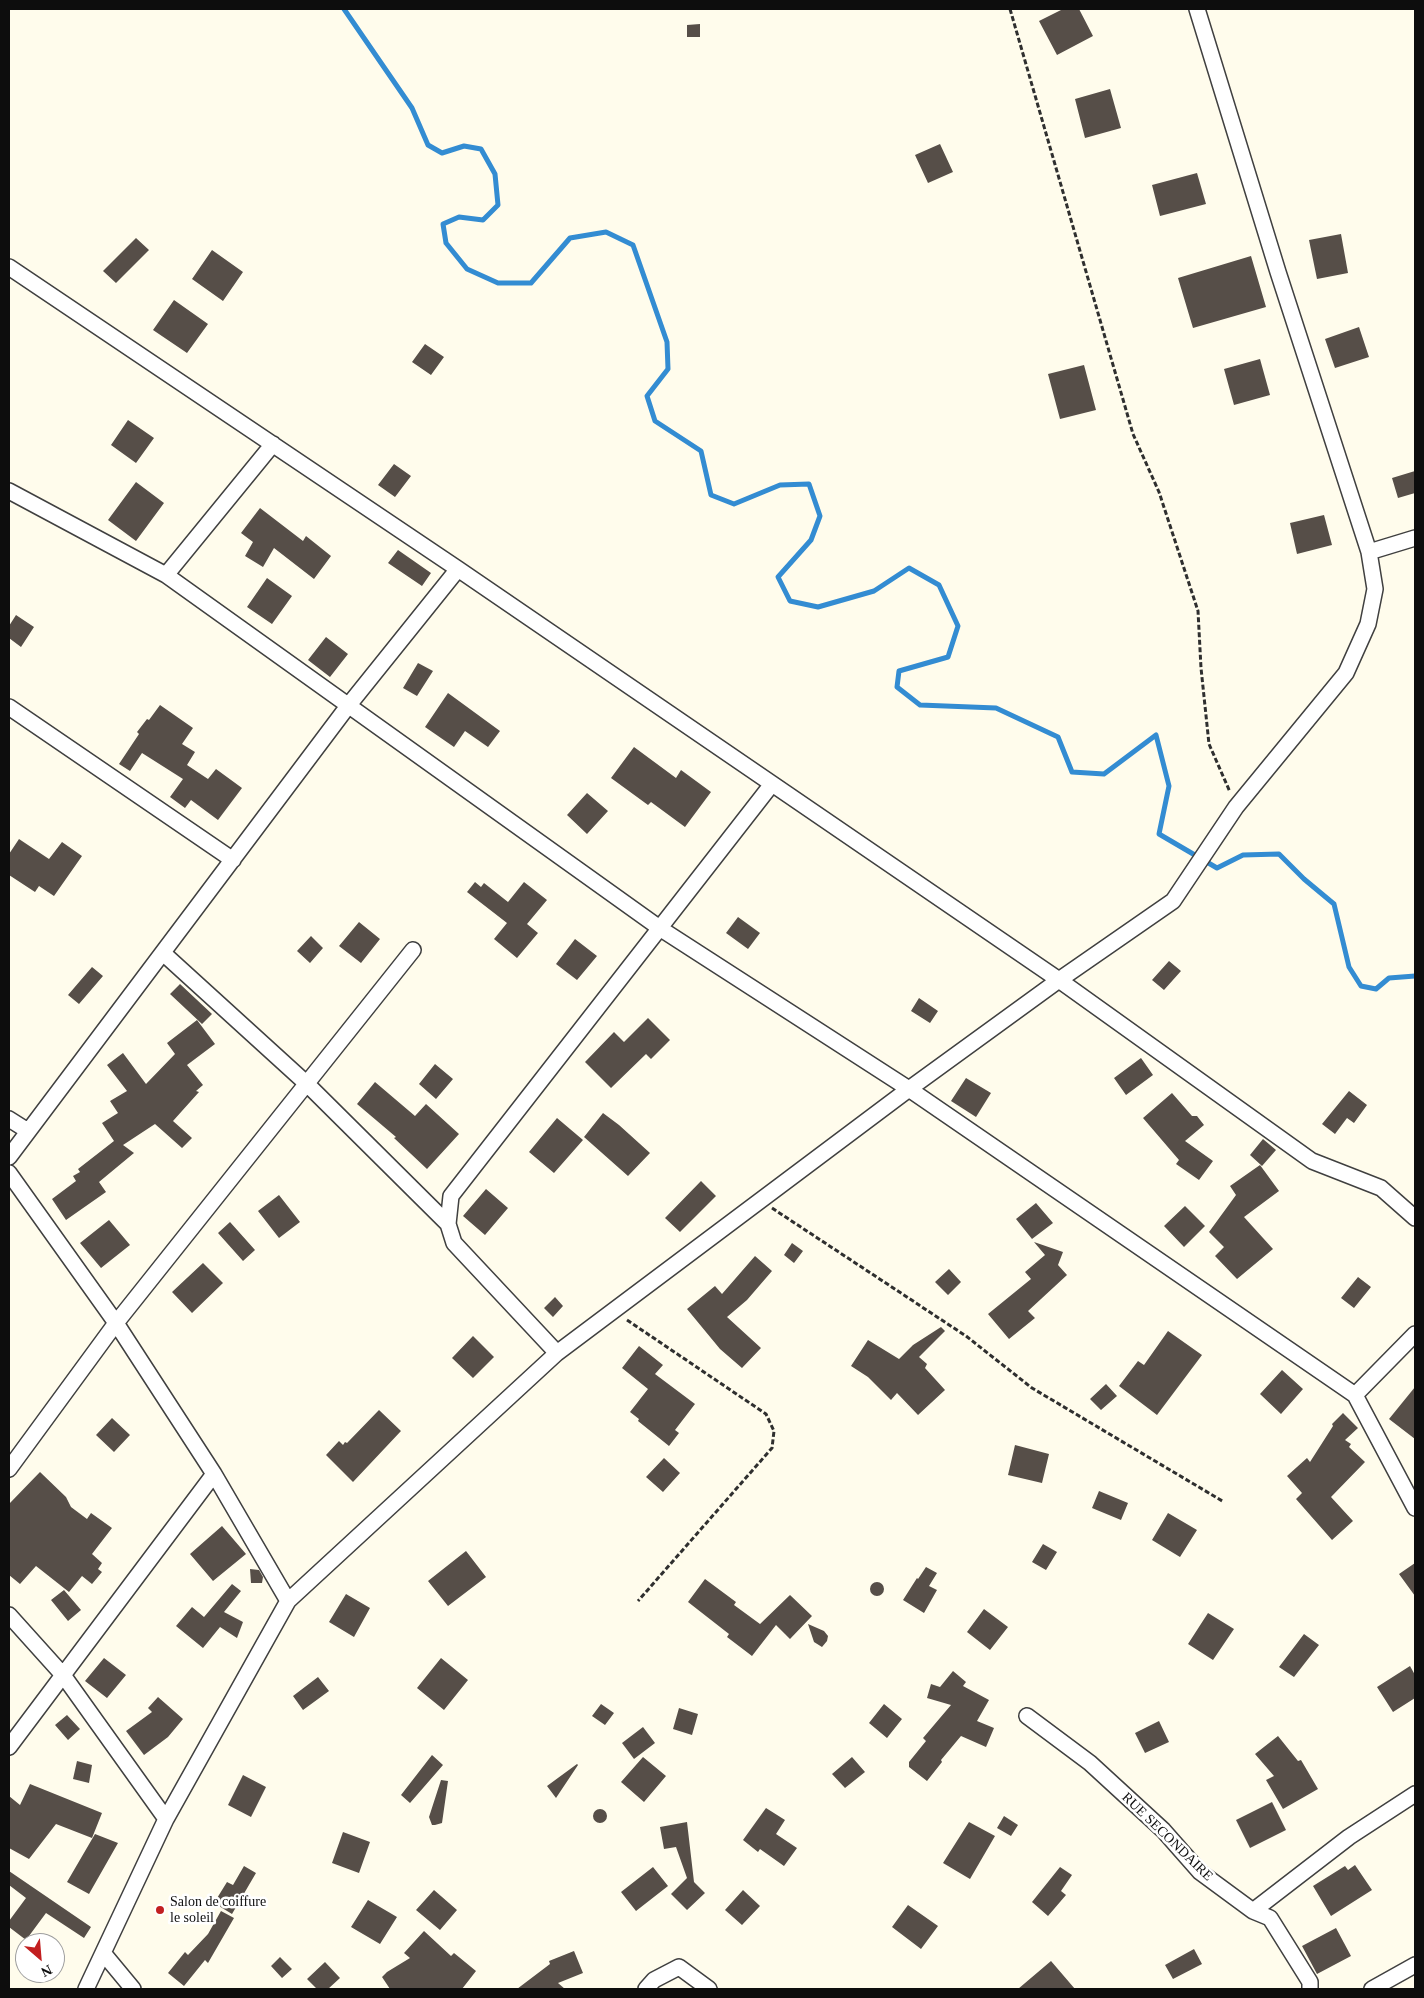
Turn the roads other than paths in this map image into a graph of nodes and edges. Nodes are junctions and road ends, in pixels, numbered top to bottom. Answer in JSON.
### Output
{"nodes":[{"id":1,"x":1197,"y":9,"type":"edge"},
{"id":2,"x":9,"y":267,"type":"edge"},
{"id":3,"x":273,"y":444,"type":"junction"},
{"id":4,"x":9,"y":491,"type":"edge"},
{"id":5,"x":1415,"y":538,"type":"edge"},
{"id":6,"x":1369,"y":552,"type":"junction"},
{"id":7,"x":458,"y":569,"type":"junction"},
{"id":8,"x":166,"y":575,"type":"junction"},
{"id":9,"x":348,"y":706,"type":"junction"},
{"id":10,"x":9,"y":708,"type":"edge"},
{"id":11,"x":772,"y":784,"type":"junction"},
{"id":12,"x":234,"y":860,"type":"junction"},
{"id":13,"x":661,"y":929,"type":"junction"},
{"id":14,"x":413,"y":950,"type":"dead end"},
{"id":15,"x":163,"y":953,"type":"junction"},
{"id":16,"x":1059,"y":980,"type":"junction"},
{"id":17,"x":307,"y":1084,"type":"junction"},
{"id":18,"x":909,"y":1089,"type":"junction"},
{"id":19,"x":9,"y":1119,"type":"edge"},
{"id":20,"x":28,"y":1131,"type":"junction"},
{"id":21,"x":9,"y":1157,"type":"edge"},
{"id":22,"x":9,"y":1173,"type":"edge"},
{"id":23,"x":1415,"y":1218,"type":"edge"},
{"id":24,"x":448,"y":1224,"type":"junction"},
{"id":25,"x":116,"y":1323,"type":"junction"},
{"id":26,"x":1415,"y":1334,"type":"edge"},
{"id":27,"x":557,"y":1353,"type":"junction"},
{"id":28,"x":1355,"y":1395,"type":"junction"},
{"id":29,"x":9,"y":1469,"type":"edge"},
{"id":30,"x":214,"y":1474,"type":"junction"},
{"id":31,"x":1415,"y":1508,"type":"edge"},
{"id":32,"x":288,"y":1602,"type":"junction"},
{"id":33,"x":9,"y":1615,"type":"edge"},
{"id":34,"x":63,"y":1675,"type":"junction"},
{"id":35,"x":1028,"y":1716,"type":"dead end"},
{"id":36,"x":9,"y":1748,"type":"edge"},
{"id":37,"x":1415,"y":1794,"type":"edge"},
{"id":38,"x":166,"y":1819,"type":"junction"},
{"id":39,"x":1253,"y":1911,"type":"junction"},
{"id":40,"x":104,"y":1954,"type":"junction"},
{"id":41,"x":1415,"y":1965,"type":"edge"},
{"id":42,"x":86,"y":1989,"type":"edge"},
{"id":43,"x":133,"y":1989,"type":"edge"},
{"id":44,"x":646,"y":1989,"type":"edge"},
{"id":45,"x":709,"y":1989,"type":"edge"},
{"id":46,"x":1310,"y":1989,"type":"edge"},
{"id":47,"x":1372,"y":1989,"type":"edge"}],
"edges":[{"from":1,"to":6,"type":"street"},
{"from":2,"to":3,"type":"street"},
{"from":3,"to":7,"type":"street"},
{"from":3,"to":8,"type":"street"},
{"from":4,"to":8,"type":"street"},
{"from":5,"to":6,"type":"street"},
{"from":6,"to":16,"type":"street"},
{"from":7,"to":9,"type":"street"},
{"from":7,"to":11,"type":"street"},
{"from":8,"to":9,"type":"street"},
{"from":9,"to":12,"type":"street"},
{"from":9,"to":13,"type":"street"},
{"from":10,"to":12,"type":"street"},
{"from":11,"to":13,"type":"street"},
{"from":11,"to":16,"type":"street"},
{"from":12,"to":15,"type":"street"},
{"from":13,"to":18,"type":"street"},
{"from":13,"to":24,"type":"street"},
{"from":14,"to":17,"type":"street"},
{"from":15,"to":17,"type":"street"},
{"from":15,"to":20,"type":"street"},
{"from":16,"to":18,"type":"street"},
{"from":16,"to":23,"type":"street"},
{"from":17,"to":24,"type":"street"},
{"from":17,"to":25,"type":"street"},
{"from":18,"to":27,"type":"street"},
{"from":18,"to":28,"type":"street"},
{"from":19,"to":20,"type":"street"},
{"from":20,"to":21,"type":"street"},
{"from":22,"to":25,"type":"street"},
{"from":24,"to":27,"type":"street"},
{"from":25,"to":29,"type":"street"},
{"from":25,"to":30,"type":"street"},
{"from":26,"to":28,"type":"street"},
{"from":27,"to":32,"type":"street"},
{"from":28,"to":31,"type":"street"},
{"from":30,"to":32,"type":"street"},
{"from":30,"to":34,"type":"street"},
{"from":32,"to":38,"type":"street"},
{"from":33,"to":34,"type":"street"},
{"from":34,"to":36,"type":"street"},
{"from":34,"to":38,"type":"street"},
{"from":35,"to":39,"type":"street","name":"RUE SECONDAIRE"},
{"from":37,"to":39,"type":"street"},
{"from":38,"to":40,"type":"street"},
{"from":39,"to":46,"type":"street","name":"RUE SECONDAIRE"},
{"from":40,"to":42,"type":"street"},
{"from":40,"to":43,"type":"street"},
{"from":41,"to":47,"type":"street"},
{"from":44,"to":45,"type":"street"}]}
